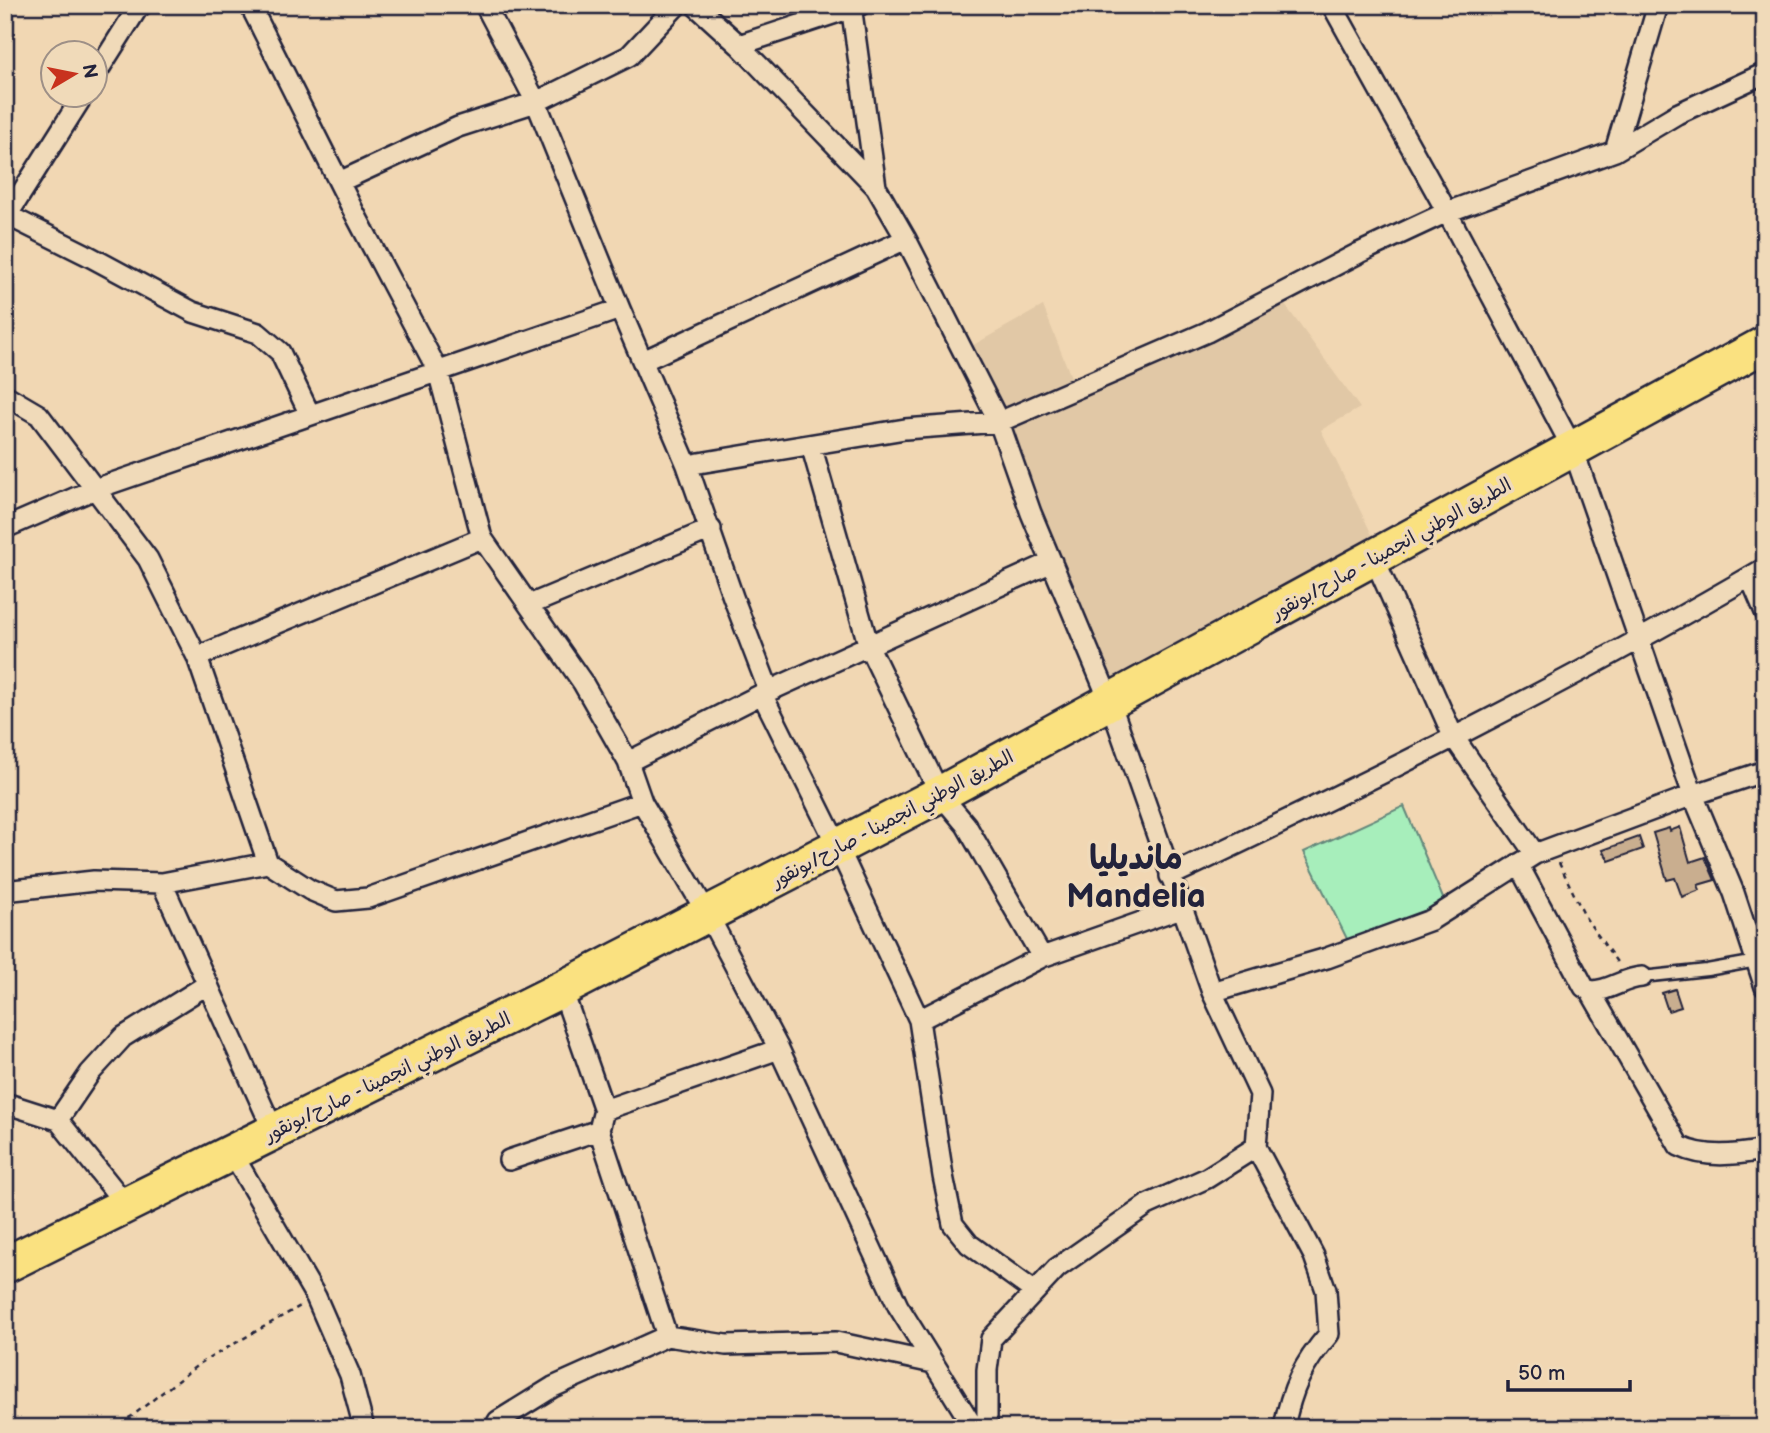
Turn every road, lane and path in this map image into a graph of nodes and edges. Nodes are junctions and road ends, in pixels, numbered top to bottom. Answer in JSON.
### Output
{"nodes":[{"id":1,"x":250,"y":5,"type":"edge"},
{"id":2,"x":485,"y":5,"type":"edge"},
{"id":3,"x":677,"y":5,"type":"edge"},
{"id":4,"x":695,"y":5,"type":"edge"},
{"id":5,"x":1332,"y":5,"type":"edge"},
{"id":6,"x":1658,"y":5,"type":"edge"},
{"id":7,"x":136,"y":6,"type":"edge"},
{"id":8,"x":854,"y":6,"type":"edge"},
{"id":9,"x":739,"y":45,"type":"junction"},
{"id":10,"x":108,"y":53,"type":"edge"},
{"id":11,"x":1765,"y":73,"type":"edge"},
{"id":12,"x":536,"y":102,"type":"junction"},
{"id":13,"x":75,"y":108,"type":"edge"},
{"id":14,"x":1615,"y":151,"type":"junction"},
{"id":15,"x":339,"y":182,"type":"junction"},
{"id":16,"x":876,"y":187,"type":"junction"},
{"id":17,"x":1447,"y":212,"type":"junction"},
{"id":18,"x":6,"y":216,"type":"edge"},
{"id":19,"x":906,"y":239,"type":"junction"},
{"id":20,"x":620,"y":309,"type":"junction"},
{"id":21,"x":1765,"y":344,"type":"edge"},
{"id":22,"x":643,"y":361,"type":"junction"},
{"id":23,"x":438,"y":371,"type":"junction"},
{"id":24,"x":5,"y":395,"type":"edge"},
{"id":25,"x":310,"y":415,"type":"junction"},
{"id":26,"x":999,"y":422,"type":"junction"},
{"id":27,"x":811,"y":444,"type":"junction"},
{"id":28,"x":1573,"y":449,"type":"junction"},
{"id":29,"x":688,"y":465,"type":"junction"},
{"id":30,"x":95,"y":489,"type":"junction"},
{"id":31,"x":5,"y":528,"type":"edge"},
{"id":32,"x":711,"y":528,"type":"junction"},
{"id":33,"x":482,"y":538,"type":"junction"},
{"id":34,"x":1374,"y":558,"type":"junction"},
{"id":35,"x":1052,"y":562,"type":"junction"},
{"id":36,"x":1757,"y":573,"type":"edge"},
{"id":37,"x":529,"y":605,"type":"junction"},
{"id":38,"x":1765,"y":612,"type":"edge"},
{"id":39,"x":1639,"y":641,"type":"junction"},
{"id":40,"x":869,"y":647,"type":"junction"},
{"id":41,"x":197,"y":657,"type":"junction"},
{"id":42,"x":765,"y":693,"type":"junction"},
{"id":43,"x":1110,"y":702,"type":"junction"},
{"id":44,"x":1453,"y":736,"type":"junction"},
{"id":45,"x":628,"y":762,"type":"junction"},
{"id":46,"x":1765,"y":771,"type":"edge"},
{"id":47,"x":940,"y":794,"type":"junction"},
{"id":48,"x":1693,"y":795,"type":"junction"},
{"id":49,"x":642,"y":802,"type":"junction"},
{"id":50,"x":838,"y":847,"type":"junction"},
{"id":51,"x":1535,"y":855,"type":"junction"},
{"id":52,"x":268,"y":863,"type":"junction"},
{"id":53,"x":1170,"y":876,"type":"junction"},
{"id":54,"x":162,"y":883,"type":"junction"},
{"id":55,"x":8,"y":890,"type":"edge"},
{"id":56,"x":1181,"y":908,"type":"junction"},
{"id":57,"x":708,"y":915,"type":"junction"},
{"id":58,"x":1042,"y":957,"type":"junction"},
{"id":59,"x":1758,"y":960,"type":"junction"},
{"id":60,"x":1635,"y":977,"type":"junction"},
{"id":61,"x":208,"y":984,"type":"junction"},
{"id":62,"x":1765,"y":987,"type":"edge"},
{"id":63,"x":562,"y":989,"type":"junction"},
{"id":64,"x":1590,"y":991,"type":"junction"},
{"id":65,"x":1212,"y":992,"type":"junction"},
{"id":66,"x":919,"y":1020,"type":"junction"},
{"id":67,"x":779,"y":1049,"type":"junction"},
{"id":68,"x":5,"y":1103,"type":"edge"},
{"id":69,"x":604,"y":1110,"type":"junction"},
{"id":70,"x":58,"y":1120,"type":"junction"},
{"id":71,"x":599,"y":1130,"type":"junction"},
{"id":72,"x":274,"y":1132,"type":"junction"},
{"id":73,"x":1256,"y":1147,"type":"junction"},
{"id":74,"x":1765,"y":1150,"type":"edge"},
{"id":75,"x":233,"y":1153,"type":"junction"},
{"id":76,"x":509,"y":1160,"type":"dead end"},
{"id":77,"x":126,"y":1205,"type":"junction"},
{"id":78,"x":5,"y":1265,"type":"edge"},
{"id":79,"x":1035,"y":1292,"type":"junction"},
{"id":80,"x":316,"y":1297,"type":"junction"},
{"id":81,"x":667,"y":1336,"type":"junction"},
{"id":82,"x":933,"y":1363,"type":"junction"},
{"id":83,"x":111,"y":1428,"type":"edge"},
{"id":84,"x":364,"y":1428,"type":"edge"},
{"id":85,"x":495,"y":1428,"type":"edge"},
{"id":86,"x":974,"y":1428,"type":"edge"},
{"id":87,"x":987,"y":1428,"type":"edge"},
{"id":88,"x":1284,"y":1428,"type":"edge"}],
"edges":[{"from":1,"to":15,"type":"street"},
{"from":2,"to":12,"type":"street"},
{"from":3,"to":12,"type":"street"},
{"from":4,"to":9,"type":"street"},
{"from":5,"to":17,"type":"street"},
{"from":6,"to":14,"type":"street"},
{"from":7,"to":10,"type":"street"},
{"from":8,"to":9,"type":"street"},
{"from":8,"to":16,"type":"street"},
{"from":9,"to":16,"type":"street"},
{"from":11,"to":14,"type":"street"},
{"from":12,"to":15,"type":"street"},
{"from":12,"to":20,"type":"street"},
{"from":13,"to":18,"type":"street"},
{"from":14,"to":17,"type":"street"},
{"from":15,"to":23,"type":"street"},
{"from":16,"to":19,"type":"street"},
{"from":17,"to":26,"type":"street"},
{"from":17,"to":28,"type":"street"},
{"from":18,"to":25,"type":"street"},
{"from":19,"to":22,"type":"street"},
{"from":19,"to":26,"type":"street"},
{"from":20,"to":22,"type":"street"},
{"from":20,"to":23,"type":"street"},
{"from":21,"to":28,"type":"highway","name":"الطريق الوطني انجمينا - صارح/بونقور"},
{"from":22,"to":29,"type":"street"},
{"from":23,"to":25,"type":"street"},
{"from":23,"to":33,"type":"street"},
{"from":24,"to":30,"type":"street"},
{"from":25,"to":30,"type":"street"},
{"from":26,"to":27,"type":"street"},
{"from":26,"to":35,"type":"street"},
{"from":27,"to":29,"type":"street"},
{"from":27,"to":40,"type":"street"},
{"from":28,"to":34,"type":"highway","name":"الطريق الوطني انجمينا - صارح/بونقور"},
{"from":28,"to":39,"type":"street"},
{"from":29,"to":32,"type":"street"},
{"from":30,"to":31,"type":"street"},
{"from":30,"to":41,"type":"street"},
{"from":32,"to":37,"type":"street"},
{"from":32,"to":42,"type":"street"},
{"from":33,"to":37,"type":"street"},
{"from":33,"to":41,"type":"street"},
{"from":34,"to":43,"type":"highway","name":"الطريق الوطني انجمينا - صارح/بونقور"},
{"from":34,"to":44,"type":"street"},
{"from":35,"to":40,"type":"street"},
{"from":35,"to":43,"type":"street"},
{"from":36,"to":38,"type":"street"},
{"from":36,"to":39,"type":"street"},
{"from":37,"to":45,"type":"street"},
{"from":39,"to":44,"type":"street"},
{"from":39,"to":48,"type":"street"},
{"from":40,"to":42,"type":"street"},
{"from":40,"to":47,"type":"street"},
{"from":41,"to":52,"type":"street"},
{"from":42,"to":45,"type":"street"},
{"from":42,"to":50,"type":"street"},
{"from":43,"to":47,"type":"highway","name":"الطريق الوطني انجمينا - صارح/بونقور"},
{"from":43,"to":53,"type":"street"},
{"from":44,"to":51,"type":"street"},
{"from":44,"to":53,"type":"street"},
{"from":45,"to":49,"type":"street"},
{"from":46,"to":48,"type":"street"},
{"from":47,"to":50,"type":"highway","name":"الطريق الوطني انجمينا - صارح/بونقور"},
{"from":47,"to":58,"type":"street"},
{"from":48,"to":51,"type":"street"},
{"from":48,"to":59,"type":"street"},
{"from":49,"to":52,"type":"street"},
{"from":49,"to":57,"type":"street"},
{"from":50,"to":57,"type":"highway","name":"الطريق الوطني انجمينا - صارح/بونقور"},
{"from":50,"to":66,"type":"street"},
{"from":51,"to":60,"type":"path"},
{"from":51,"to":64,"type":"street"},
{"from":51,"to":65,"type":"street"},
{"from":52,"to":54,"type":"street"},
{"from":53,"to":56,"type":"street"},
{"from":54,"to":55,"type":"street"},
{"from":54,"to":61,"type":"street"},
{"from":56,"to":58,"type":"street"},
{"from":56,"to":65,"type":"street"},
{"from":57,"to":63,"type":"highway","name":"الطريق الوطني انجمينا - صارح/بونقور"},
{"from":57,"to":67,"type":"street"},
{"from":58,"to":66,"type":"street"},
{"from":59,"to":60,"type":"lane"},
{"from":59,"to":62,"type":"street"},
{"from":60,"to":64,"type":"street"},
{"from":61,"to":70,"type":"street"},
{"from":61,"to":72,"type":"street"},
{"from":63,"to":69,"type":"street"},
{"from":63,"to":72,"type":"highway","name":"الطريق الوطني انجمينا - صارح/بونقور"},
{"from":64,"to":74,"type":"street"},
{"from":65,"to":73,"type":"street"},
{"from":66,"to":79,"type":"street"},
{"from":67,"to":69,"type":"street"},
{"from":67,"to":82,"type":"street"},
{"from":68,"to":70,"type":"street"},
{"from":69,"to":71,"type":"street"},
{"from":70,"to":77,"type":"street"},
{"from":71,"to":76,"type":"street"},
{"from":71,"to":81,"type":"street"},
{"from":72,"to":75,"type":"highway","name":"الطريق الوطني انجمينا - صارح/بونقور"},
{"from":73,"to":79,"type":"street"},
{"from":73,"to":88,"type":"street"},
{"from":75,"to":77,"type":"highway","name":"الطريق الوطني انجمينا - صارح/بونقور"},
{"from":75,"to":80,"type":"street"},
{"from":77,"to":78,"type":"highway","name":"الطريق الوطني انجمينا - صارح/بونقور"},
{"from":79,"to":87,"type":"street"},
{"from":80,"to":83,"type":"path"},
{"from":80,"to":84,"type":"street"},
{"from":81,"to":82,"type":"street"},
{"from":81,"to":85,"type":"street"},
{"from":82,"to":86,"type":"street"}]}
